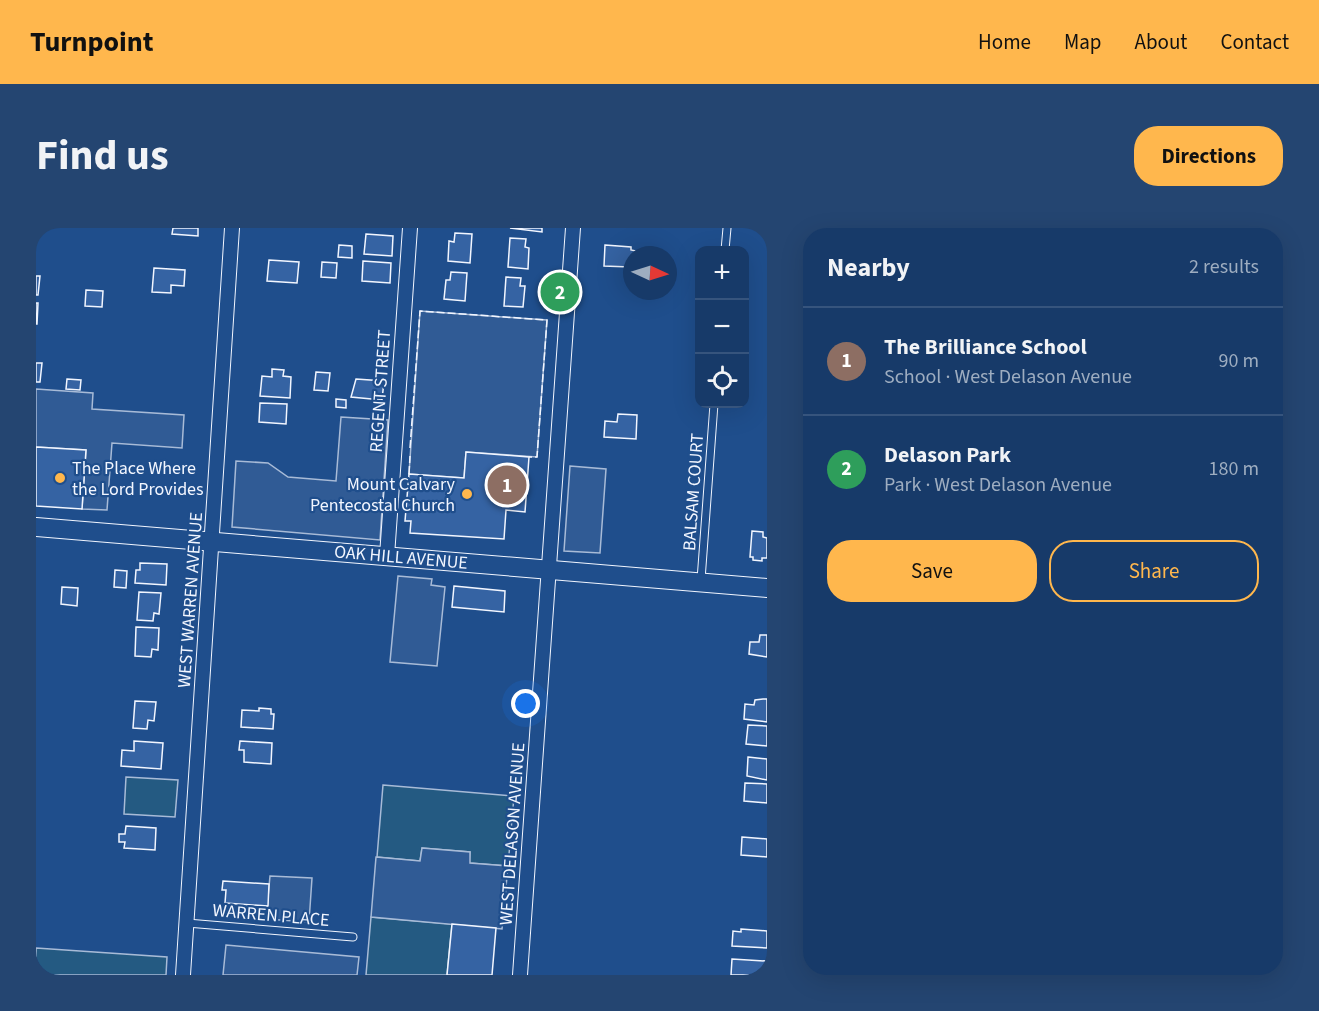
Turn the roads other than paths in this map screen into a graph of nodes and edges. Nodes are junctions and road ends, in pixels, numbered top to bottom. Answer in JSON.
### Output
{"nodes":[{"id":1,"x":232,"y":228,"type":"edge"},
{"id":2,"x":410,"y":228,"type":"edge"},
{"id":3,"x":573,"y":228,"type":"edge"},
{"id":4,"x":727,"y":228,"type":"edge"},
{"id":5,"x":725,"y":246,"type":"edge"},
{"id":6,"x":714,"y":408,"type":"edge"},
{"id":7,"x":36,"y":527,"type":"edge"},
{"id":8,"x":212,"y":541,"type":"junction"},
{"id":9,"x":387,"y":556,"type":"junction"},
{"id":10,"x":549,"y":570,"type":"junction"},
{"id":11,"x":701,"y":583,"type":"junction"},
{"id":12,"x":767,"y":588,"type":"edge"},
{"id":13,"x":187,"y":923,"type":"junction"},
{"id":14,"x":353,"y":937,"type":"dead end"},
{"id":15,"x":183,"y":975,"type":"edge"},
{"id":16,"x":520,"y":975,"type":"edge"}],
"edges":[{"from":1,"to":8,"type":"street","name":"WEST WARREN AVENUE"},
{"from":2,"to":9,"type":"street","name":"REGENT STREET"},
{"from":3,"to":10,"type":"street","name":"WEST DELASON AVENUE"},
{"from":4,"to":5,"type":"lane"},
{"from":6,"to":11,"type":"lane","name":"BALSAM COURT"},
{"from":7,"to":8,"type":"street","name":"OAK HILL AVENUE"},
{"from":8,"to":9,"type":"street","name":"OAK HILL AVENUE"},
{"from":8,"to":13,"type":"street","name":"WEST WARREN AVENUE"},
{"from":9,"to":10,"type":"street","name":"OAK HILL AVENUE"},
{"from":10,"to":11,"type":"street","name":"OAK HILL AVENUE"},
{"from":10,"to":16,"type":"street","name":"WEST DELASON AVENUE"},
{"from":11,"to":12,"type":"street","name":"OAK HILL AVENUE"},
{"from":13,"to":14,"type":"lane","name":"WARREN PLACE"},
{"from":13,"to":15,"type":"street","name":"WEST WARREN AVENUE"}]}
